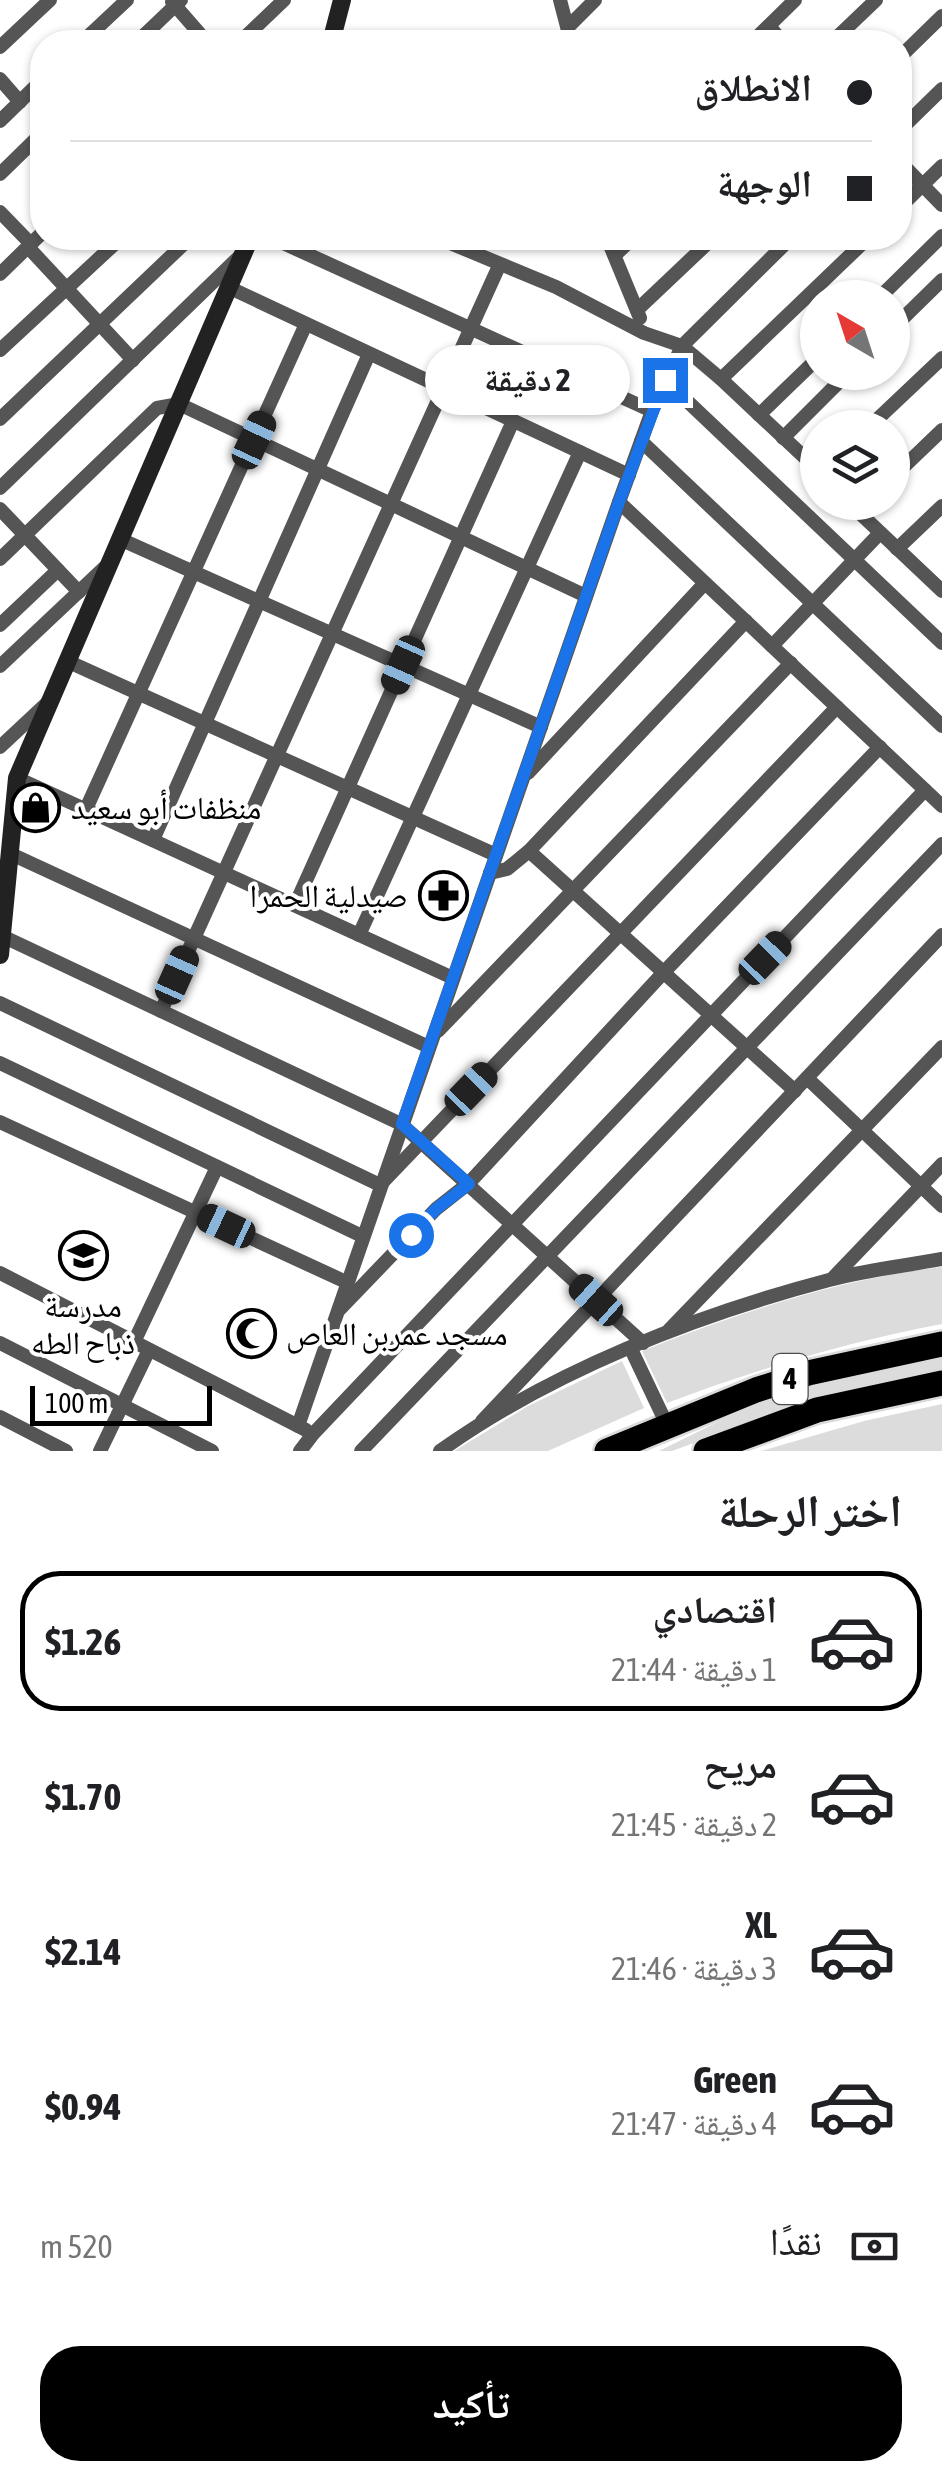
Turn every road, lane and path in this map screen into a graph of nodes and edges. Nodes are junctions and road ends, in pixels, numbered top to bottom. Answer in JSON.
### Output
{"nodes":[{"id":1,"x":50,"y":0,"type":"edge"},
{"id":2,"x":127,"y":0,"type":"edge"},
{"id":3,"x":284,"y":0,"type":"edge"},
{"id":4,"x":342,"y":0,"type":"edge"},
{"id":5,"x":560,"y":0,"type":"edge"},
{"id":6,"x":594,"y":0,"type":"edge"},
{"id":7,"x":795,"y":0,"type":"edge"},
{"id":8,"x":876,"y":0,"type":"edge"},
{"id":9,"x":175,"y":2,"type":"edge"},
{"id":10,"x":942,"y":16,"type":"edge"},
{"id":11,"x":569,"y":26,"type":"junction"},
{"id":12,"x":769,"y":26,"type":"junction"},
{"id":13,"x":95,"y":30,"type":"edge"},
{"id":14,"x":148,"y":30,"type":"edge"},
{"id":15,"x":197,"y":30,"type":"edge"},
{"id":16,"x":253,"y":30,"type":"edge"},
{"id":17,"x":334,"y":30,"type":"edge"},
{"id":18,"x":570,"y":30,"type":"edge"},
{"id":19,"x":765,"y":30,"type":"edge"},
{"id":20,"x":772,"y":30,"type":"edge"},
{"id":21,"x":845,"y":30,"type":"edge"},
{"id":22,"x":912,"y":45,"type":"edge"},
{"id":23,"x":0,"y":47,"type":"edge"},
{"id":24,"x":0,"y":79,"type":"edge"},
{"id":25,"x":942,"y":89,"type":"edge"},
{"id":26,"x":30,"y":92,"type":"edge"},
{"id":27,"x":20,"y":102,"type":"junction"},
{"id":28,"x":912,"y":118,"type":"edge"},
{"id":29,"x":0,"y":120,"type":"edge"},
{"id":30,"x":30,"y":145,"type":"edge"},
{"id":31,"x":942,"y":166,"type":"edge"},
{"id":32,"x":0,"y":174,"type":"edge"},
{"id":33,"x":912,"y":175,"type":"edge"},
{"id":34,"x":922,"y":185,"type":"junction"},
{"id":35,"x":912,"y":195,"type":"edge"},
{"id":36,"x":942,"y":205,"type":"edge"},
{"id":37,"x":0,"y":212,"type":"edge"},
{"id":38,"x":942,"y":236,"type":"edge"},
{"id":39,"x":30,"y":238,"type":"edge"},
{"id":40,"x":30,"y":245,"type":"edge"},
{"id":41,"x":40,"y":250,"type":"edge"},
{"id":42,"x":107,"y":250,"type":"edge"},
{"id":43,"x":178,"y":250,"type":"edge"},
{"id":44,"x":242,"y":250,"type":"edge"},
{"id":45,"x":244,"y":250,"type":"edge"},
{"id":46,"x":298,"y":250,"type":"edge"},
{"id":47,"x":466,"y":250,"type":"edge"},
{"id":48,"x":612,"y":250,"type":"edge"},
{"id":49,"x":621,"y":250,"type":"edge"},
{"id":50,"x":700,"y":250,"type":"edge"},
{"id":51,"x":778,"y":250,"type":"edge"},
{"id":52,"x":855,"y":250,"type":"edge"},
{"id":53,"x":615,"y":256,"type":"junction"},
{"id":54,"x":499,"y":266,"type":"junction"},
{"id":55,"x":0,"y":274,"type":"edge"},
{"id":56,"x":897,"y":280,"type":"edge"},
{"id":57,"x":942,"y":280,"type":"edge"},
{"id":58,"x":228,"y":287,"type":"junction"},
{"id":59,"x":64,"y":288,"type":"junction"},
{"id":60,"x":637,"y":310,"type":"junction"},
{"id":61,"x":910,"y":311,"type":"edge"},
{"id":62,"x":306,"y":324,"type":"junction"},
{"id":63,"x":100,"y":326,"type":"junction"},
{"id":64,"x":470,"y":328,"type":"junction"},
{"id":65,"x":644,"y":333,"type":"junction"},
{"id":66,"x":682,"y":346,"type":"junction"},
{"id":67,"x":0,"y":350,"type":"edge"},
{"id":68,"x":369,"y":354,"type":"junction"},
{"id":69,"x":942,"y":358,"type":"edge"},
{"id":70,"x":132,"y":360,"type":"junction"},
{"id":71,"x":800,"y":375,"type":"edge"},
{"id":72,"x":721,"y":378,"type":"junction"},
{"id":73,"x":665,"y":380,"type":"junction"},
{"id":74,"x":443,"y":388,"type":"junction"},
{"id":75,"x":831,"y":390,"type":"edge"},
{"id":76,"x":178,"y":404,"type":"junction"},
{"id":77,"x":652,"y":410,"type":"junction"},
{"id":78,"x":887,"y":410,"type":"edge"},
{"id":79,"x":759,"y":415,"type":"junction"},
{"id":80,"x":0,"y":419,"type":"edge"},
{"id":81,"x":514,"y":421,"type":"junction"},
{"id":82,"x":942,"y":430,"type":"edge"},
{"id":83,"x":783,"y":438,"type":"junction"},
{"id":84,"x":254,"y":440,"type":"junction"},
{"id":85,"x":641,"y":442,"type":"junction"},
{"id":86,"x":580,"y":452,"type":"junction"},
{"id":87,"x":800,"y":454,"type":"edge"},
{"id":88,"x":910,"y":461,"type":"edge"},
{"id":89,"x":318,"y":470,"type":"junction"},
{"id":90,"x":629,"y":475,"type":"junction"},
{"id":91,"x":0,"y":488,"type":"edge"},
{"id":92,"x":619,"y":502,"type":"junction"},
{"id":93,"x":391,"y":504,"type":"junction"},
{"id":94,"x":942,"y":506,"type":"edge"},
{"id":95,"x":0,"y":509,"type":"edge"},
{"id":96,"x":868,"y":520,"type":"edge"},
{"id":97,"x":880,"y":534,"type":"junction"},
{"id":98,"x":25,"y":535,"type":"junction"},
{"id":99,"x":461,"y":537,"type":"junction"},
{"id":100,"x":122,"y":540,"type":"junction"},
{"id":101,"x":898,"y":550,"type":"junction"},
{"id":102,"x":0,"y":560,"type":"edge"},
{"id":103,"x":114,"y":560,"type":"junction"},
{"id":104,"x":854,"y":561,"type":"junction"},
{"id":105,"x":527,"y":568,"type":"junction"},
{"id":106,"x":58,"y":570,"type":"junction"},
{"id":107,"x":194,"y":572,"type":"junction"},
{"id":108,"x":706,"y":583,"type":"junction"},
{"id":109,"x":942,"y":590,"type":"edge"},
{"id":110,"x":79,"y":592,"type":"junction"},
{"id":111,"x":586,"y":596,"type":"junction"},
{"id":112,"x":259,"y":602,"type":"junction"},
{"id":113,"x":813,"y":606,"type":"junction"},
{"id":114,"x":746,"y":622,"type":"junction"},
{"id":115,"x":0,"y":625,"type":"edge"},
{"id":116,"x":332,"y":634,"type":"junction"},
{"id":117,"x":942,"y":643,"type":"edge"},
{"id":118,"x":772,"y":646,"type":"junction"},
{"id":119,"x":69,"y":662,"type":"junction"},
{"id":120,"x":791,"y":664,"type":"junction"},
{"id":121,"x":403,"y":665,"type":"junction"},
{"id":122,"x":0,"y":666,"type":"edge"},
{"id":123,"x":138,"y":693,"type":"junction"},
{"id":124,"x":470,"y":695,"type":"junction"},
{"id":125,"x":53,"y":698,"type":"junction"},
{"id":126,"x":836,"y":707,"type":"junction"},
{"id":127,"x":205,"y":724,"type":"junction"},
{"id":128,"x":942,"y":726,"type":"edge"},
{"id":129,"x":541,"y":727,"type":"junction"},
{"id":130,"x":0,"y":747,"type":"edge"},
{"id":131,"x":880,"y":747,"type":"junction"},
{"id":132,"x":276,"y":756,"type":"junction"},
{"id":133,"x":17,"y":778,"type":"junction"},
{"id":134,"x":524,"y":778,"type":"junction"},
{"id":135,"x":348,"y":788,"type":"junction"},
{"id":136,"x":925,"y":790,"type":"junction"},
{"id":137,"x":942,"y":806,"type":"edge"},
{"id":138,"x":86,"y":809,"type":"junction"},
{"id":139,"x":0,"y":814,"type":"edge"},
{"id":140,"x":413,"y":818,"type":"junction"},
{"id":141,"x":153,"y":840,"type":"junction"},
{"id":142,"x":942,"y":844,"type":"edge"},
{"id":143,"x":530,"y":850,"type":"junction"},
{"id":144,"x":11,"y":854,"type":"junction"},
{"id":145,"x":496,"y":855,"type":"junction"},
{"id":146,"x":224,"y":872,"type":"junction"},
{"id":147,"x":490,"y":873,"type":"junction"},
{"id":148,"x":575,"y":890,"type":"junction"},
{"id":149,"x":294,"y":905,"type":"junction"},
{"id":150,"x":620,"y":932,"type":"junction"},
{"id":151,"x":360,"y":935,"type":"junction"},
{"id":152,"x":942,"y":936,"type":"edge"},
{"id":153,"x":194,"y":938,"type":"junction"},
{"id":154,"x":1,"y":946,"type":"edge"},
{"id":155,"x":664,"y":972,"type":"junction"},
{"id":156,"x":453,"y":978,"type":"junction"},
{"id":157,"x":0,"y":1004,"type":"edge"},
{"id":158,"x":161,"y":1011,"type":"junction"},
{"id":159,"x":712,"y":1015,"type":"junction"},
{"id":160,"x":436,"y":1032,"type":"junction"},
{"id":161,"x":429,"y":1047,"type":"junction"},
{"id":162,"x":747,"y":1047,"type":"junction"},
{"id":163,"x":942,"y":1048,"type":"edge"},
{"id":164,"x":0,"y":1063,"type":"edge"},
{"id":165,"x":807,"y":1078,"type":"junction"},
{"id":166,"x":795,"y":1090,"type":"junction"},
{"id":167,"x":0,"y":1122,"type":"edge"},
{"id":168,"x":402,"y":1124,"type":"junction"},
{"id":169,"x":863,"y":1132,"type":"junction"},
{"id":170,"x":421,"y":1142,"type":"junction"},
{"id":171,"x":942,"y":1164,"type":"edge"},
{"id":172,"x":217,"y":1167,"type":"junction"},
{"id":173,"x":469,"y":1184,"type":"junction"},
{"id":174,"x":380,"y":1185,"type":"junction"},
{"id":175,"x":921,"y":1187,"type":"junction"},
{"id":176,"x":942,"y":1206,"type":"edge"},
{"id":177,"x":196,"y":1212,"type":"junction"},
{"id":178,"x":512,"y":1224,"type":"junction"},
{"id":179,"x":362,"y":1236,"type":"junction"},
{"id":180,"x":547,"y":1256,"type":"junction"},
{"id":181,"x":942,"y":1260,"type":"edge"},
{"id":182,"x":0,"y":1273,"type":"edge"},
{"id":183,"x":831,"y":1279,"type":"junction"},
{"id":184,"x":346,"y":1282,"type":"junction"},
{"id":185,"x":596,"y":1300,"type":"junction"},
{"id":186,"x":335,"y":1314,"type":"junction"},
{"id":187,"x":665,"y":1335,"type":"junction"},
{"id":188,"x":134,"y":1342,"type":"junction"},
{"id":189,"x":0,"y":1343,"type":"edge"},
{"id":190,"x":942,"y":1344,"type":"edge"},
{"id":191,"x":637,"y":1346,"type":"junction"},
{"id":192,"x":149,"y":1350,"type":"junction"},
{"id":193,"x":942,"y":1384,"type":"edge"},
{"id":194,"x":122,"y":1405,"type":"junction"},
{"id":195,"x":0,"y":1417,"type":"edge"},
{"id":196,"x":482,"y":1420,"type":"junction"},
{"id":197,"x":298,"y":1426,"type":"junction"},
{"id":198,"x":656,"y":1432,"type":"junction"},
{"id":199,"x":313,"y":1434,"type":"junction"},
{"id":200,"x":66,"y":1451,"type":"edge"},
{"id":201,"x":100,"y":1451,"type":"edge"},
{"id":202,"x":212,"y":1451,"type":"edge"},
{"id":203,"x":300,"y":1451,"type":"edge"},
{"id":204,"x":361,"y":1451,"type":"edge"},
{"id":205,"x":440,"y":1451,"type":"edge"},
{"id":206,"x":607,"y":1451,"type":"edge"},
{"id":207,"x":706,"y":1451,"type":"edge"}],
"edges":[{"from":1,"to":23,"type":"street"},
{"from":2,"to":13,"type":"street"},
{"from":3,"to":16,"type":"street"},
{"from":4,"to":17,"type":"main road"},
{"from":5,"to":11,"type":"street"},
{"from":6,"to":11,"type":"street"},
{"from":7,"to":12,"type":"street"},
{"from":8,"to":21,"type":"street"},
{"from":9,"to":14,"type":"street"},
{"from":9,"to":15,"type":"street"},
{"from":10,"to":22,"type":"street"},
{"from":11,"to":18,"type":"street"},
{"from":12,"to":19,"type":"street"},
{"from":12,"to":20,"type":"street"},
{"from":24,"to":27,"type":"street"},
{"from":25,"to":28,"type":"street"},
{"from":26,"to":27,"type":"street"},
{"from":27,"to":29,"type":"street"},
{"from":30,"to":32,"type":"street"},
{"from":31,"to":34,"type":"street"},
{"from":33,"to":34,"type":"street"},
{"from":34,"to":35,"type":"street"},
{"from":34,"to":36,"type":"street"},
{"from":37,"to":39,"type":"street"},
{"from":38,"to":56,"type":"street"},
{"from":40,"to":55,"type":"street"},
{"from":41,"to":59,"type":"street"},
{"from":42,"to":59,"type":"street"},
{"from":43,"to":63,"type":"street"},
{"from":44,"to":70,"type":"street"},
{"from":45,"to":58,"type":"main road"},
{"from":46,"to":64,"type":"street"},
{"from":47,"to":54,"type":"street"},
{"from":48,"to":53,"type":"street"},
{"from":49,"to":53,"type":"street"},
{"from":50,"to":60,"type":"street"},
{"from":51,"to":66,"type":"street"},
{"from":52,"to":72,"type":"street"},
{"from":53,"to":60,"type":"street"},
{"from":54,"to":64,"type":"street"},
{"from":54,"to":65,"type":"street"},
{"from":57,"to":61,"type":"street"},
{"from":58,"to":62,"type":"street"},
{"from":58,"to":76,"type":"main road"},
{"from":59,"to":63,"type":"street"},
{"from":59,"to":67,"type":"street"},
{"from":60,"to":65,"type":"street"},
{"from":62,"to":68,"type":"street"},
{"from":62,"to":84,"type":"street"},
{"from":63,"to":70,"type":"street"},
{"from":63,"to":80,"type":"street"},
{"from":64,"to":74,"type":"street"},
{"from":64,"to":77,"type":"street"},
{"from":65,"to":66,"type":"street"},
{"from":66,"to":72,"type":"street"},
{"from":66,"to":73,"type":"street"},
{"from":68,"to":74,"type":"street"},
{"from":68,"to":89,"type":"street"},
{"from":69,"to":78,"type":"street"},
{"from":70,"to":91,"type":"street"},
{"from":71,"to":79,"type":"street"},
{"from":72,"to":79,"type":"street"},
{"from":73,"to":77,"type":"street"},
{"from":73,"to":104,"type":"street"},
{"from":74,"to":81,"type":"street"},
{"from":74,"to":93,"type":"street"},
{"from":75,"to":83,"type":"street"},
{"from":76,"to":84,"type":"street"},
{"from":76,"to":98,"type":"street"},
{"from":76,"to":100,"type":"main road"},
{"from":77,"to":85,"type":"street"},
{"from":79,"to":83,"type":"street"},
{"from":81,"to":86,"type":"street"},
{"from":81,"to":99,"type":"street"},
{"from":82,"to":88,"type":"street"},
{"from":83,"to":87,"type":"street"},
{"from":84,"to":89,"type":"street"},
{"from":84,"to":107,"type":"street"},
{"from":85,"to":90,"type":"street"},
{"from":85,"to":113,"type":"street"},
{"from":86,"to":90,"type":"street"},
{"from":86,"to":105,"type":"street"},
{"from":89,"to":93,"type":"street"},
{"from":89,"to":112,"type":"street"},
{"from":90,"to":92,"type":"street"},
{"from":92,"to":108,"type":"street"},
{"from":92,"to":111,"type":"street"},
{"from":93,"to":99,"type":"street"},
{"from":93,"to":116,"type":"street"},
{"from":94,"to":101,"type":"street"},
{"from":95,"to":98,"type":"street"},
{"from":96,"to":97,"type":"street"},
{"from":97,"to":101,"type":"street"},
{"from":97,"to":104,"type":"street"},
{"from":98,"to":102,"type":"street"},
{"from":98,"to":106,"type":"street"},
{"from":99,"to":105,"type":"street"},
{"from":99,"to":121,"type":"street"},
{"from":100,"to":103,"type":"main road"},
{"from":100,"to":107,"type":"street"},
{"from":101,"to":109,"type":"street"},
{"from":103,"to":110,"type":"street"},
{"from":103,"to":119,"type":"main road"},
{"from":104,"to":113,"type":"street"},
{"from":104,"to":117,"type":"street"},
{"from":105,"to":111,"type":"street"},
{"from":105,"to":124,"type":"street"},
{"from":106,"to":110,"type":"street"},
{"from":106,"to":115,"type":"street"},
{"from":107,"to":112,"type":"street"},
{"from":107,"to":123,"type":"street"},
{"from":108,"to":114,"type":"street"},
{"from":108,"to":134,"type":"street"},
{"from":110,"to":122,"type":"street"},
{"from":111,"to":129,"type":"street"},
{"from":112,"to":116,"type":"street"},
{"from":112,"to":127,"type":"street"},
{"from":113,"to":118,"type":"street"},
{"from":113,"to":128,"type":"street"},
{"from":114,"to":118,"type":"street"},
{"from":114,"to":143,"type":"street"},
{"from":116,"to":121,"type":"street"},
{"from":116,"to":132,"type":"street"},
{"from":118,"to":120,"type":"street"},
{"from":119,"to":123,"type":"street"},
{"from":119,"to":125,"type":"main road"},
{"from":120,"to":126,"type":"street"},
{"from":120,"to":148,"type":"street"},
{"from":121,"to":124,"type":"street"},
{"from":121,"to":135,"type":"street"},
{"from":123,"to":127,"type":"street"},
{"from":123,"to":138,"type":"street"},
{"from":124,"to":129,"type":"street"},
{"from":124,"to":140,"type":"street"},
{"from":125,"to":130,"type":"street"},
{"from":125,"to":133,"type":"main road"},
{"from":126,"to":131,"type":"street"},
{"from":126,"to":150,"type":"street"},
{"from":127,"to":132,"type":"street"},
{"from":127,"to":141,"type":"street"},
{"from":129,"to":134,"type":"street"},
{"from":131,"to":136,"type":"street"},
{"from":131,"to":155,"type":"street"},
{"from":132,"to":135,"type":"street"},
{"from":132,"to":146,"type":"street"},
{"from":133,"to":138,"type":"street"},
{"from":133,"to":139,"type":"main road"},
{"from":133,"to":144,"type":"main road"},
{"from":134,"to":145,"type":"street"},
{"from":135,"to":140,"type":"street"},
{"from":135,"to":149,"type":"street"},
{"from":136,"to":137,"type":"street"},
{"from":136,"to":159,"type":"street"},
{"from":138,"to":141,"type":"street"},
{"from":140,"to":145,"type":"street"},
{"from":140,"to":151,"type":"street"},
{"from":141,"to":146,"type":"street"},
{"from":142,"to":162,"type":"street"},
{"from":143,"to":147,"type":"street"},
{"from":143,"to":148,"type":"street"},
{"from":144,"to":153,"type":"street"},
{"from":144,"to":154,"type":"main road"},
{"from":145,"to":147,"type":"street"},
{"from":146,"to":149,"type":"street"},
{"from":146,"to":153,"type":"street"},
{"from":147,"to":156,"type":"street"},
{"from":148,"to":150,"type":"street"},
{"from":148,"to":160,"type":"street"},
{"from":149,"to":151,"type":"street"},
{"from":150,"to":155,"type":"street"},
{"from":150,"to":170,"type":"street"},
{"from":151,"to":156,"type":"street"},
{"from":152,"to":165,"type":"street"},
{"from":153,"to":158,"type":"street"},
{"from":153,"to":161,"type":"street"},
{"from":154,"to":158,"type":"street"},
{"from":155,"to":159,"type":"street"},
{"from":155,"to":173,"type":"street"},
{"from":156,"to":160,"type":"street"},
{"from":157,"to":174,"type":"street"},
{"from":158,"to":168,"type":"street"},
{"from":159,"to":162,"type":"street"},
{"from":159,"to":178,"type":"street"},
{"from":160,"to":161,"type":"street"},
{"from":161,"to":168,"type":"street"},
{"from":162,"to":166,"type":"street"},
{"from":162,"to":180,"type":"street"},
{"from":163,"to":169,"type":"street"},
{"from":164,"to":172,"type":"street"},
{"from":165,"to":166,"type":"street"},
{"from":165,"to":169,"type":"street"},
{"from":166,"to":185,"type":"street"},
{"from":167,"to":177,"type":"street"},
{"from":168,"to":170,"type":"street"},
{"from":168,"to":174,"type":"street"},
{"from":169,"to":175,"type":"street"},
{"from":169,"to":187,"type":"street"},
{"from":170,"to":173,"type":"street"},
{"from":170,"to":174,"type":"street"},
{"from":171,"to":175,"type":"street"},
{"from":172,"to":177,"type":"street"},
{"from":172,"to":179,"type":"street"},
{"from":173,"to":178,"type":"street"},
{"from":173,"to":186,"type":"street"},
{"from":174,"to":179,"type":"street"},
{"from":175,"to":176,"type":"street"},
{"from":175,"to":183,"type":"street"},
{"from":177,"to":184,"type":"street"},
{"from":177,"to":188,"type":"street"},
{"from":178,"to":180,"type":"street"},
{"from":178,"to":199,"type":"street"},
{"from":179,"to":184,"type":"street"},
{"from":180,"to":185,"type":"street"},
{"from":180,"to":204,"type":"street"},
{"from":181,"to":183,"type":"street"},
{"from":182,"to":188,"type":"street"},
{"from":183,"to":187,"type":"street"},
{"from":184,"to":186,"type":"street"},
{"from":185,"to":191,"type":"street"},
{"from":185,"to":196,"type":"street"},
{"from":186,"to":197,"type":"street"},
{"from":187,"to":191,"type":"street"},
{"from":188,"to":192,"type":"street"},
{"from":189,"to":194,"type":"street"},
{"from":190,"to":198,"type":"highway","number":"4"},
{"from":191,"to":196,"type":"street"},
{"from":191,"to":198,"type":"street"},
{"from":192,"to":194,"type":"street"},
{"from":192,"to":197,"type":"street"},
{"from":193,"to":207,"type":"highway","number":"4"},
{"from":194,"to":201,"type":"street"},
{"from":194,"to":202,"type":"street"},
{"from":195,"to":200,"type":"street"},
{"from":196,"to":205,"type":"street"},
{"from":197,"to":199,"type":"street"},
{"from":198,"to":206,"type":"highway","number":"4"},
{"from":199,"to":203,"type":"street"}]}
